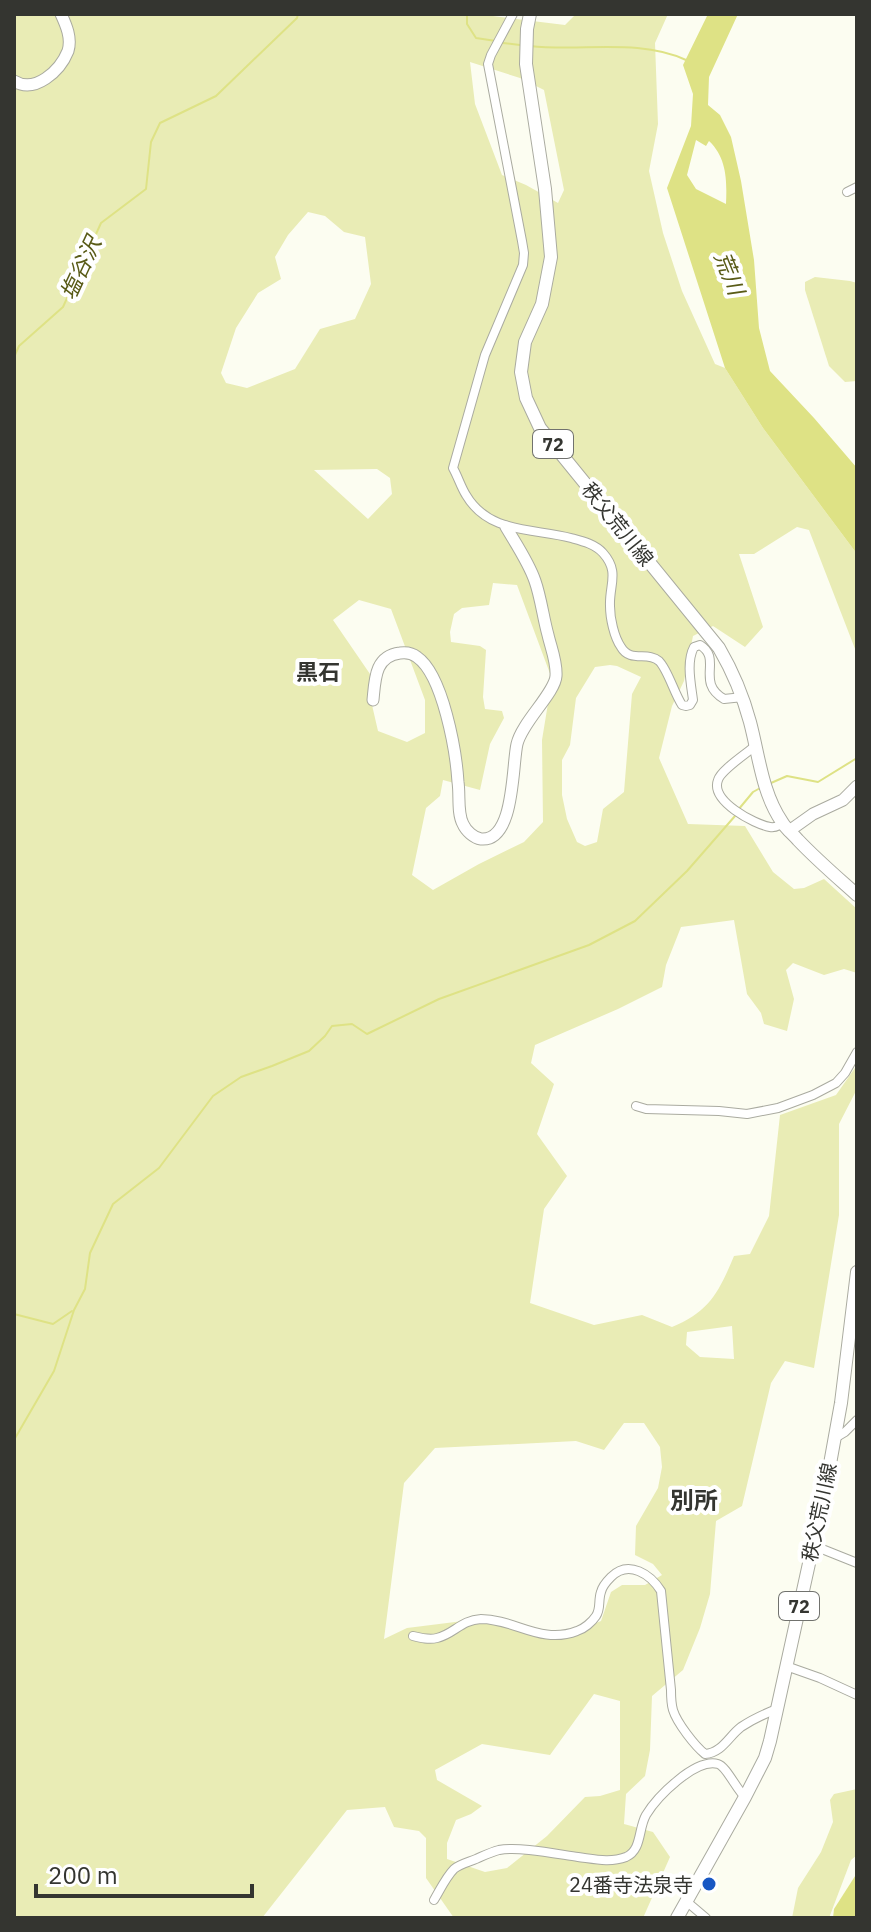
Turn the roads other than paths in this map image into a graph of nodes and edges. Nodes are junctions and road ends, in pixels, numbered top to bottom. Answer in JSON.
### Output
{"nodes":[{"id":1,"x":61,"y":14,"type":"edge"},
{"id":2,"x":513,"y":14,"type":"edge"},
{"id":3,"x":530,"y":14,"type":"edge"},
{"id":4,"x":14,"y":81,"type":"edge"},
{"id":5,"x":857,"y":187,"type":"edge"},
{"id":6,"x":847,"y":192,"type":"dead end"},
{"id":7,"x":506,"y":527,"type":"junction"},
{"id":8,"x":743,"y":697,"type":"junction"},
{"id":9,"x":373,"y":700,"type":"dead end"},
{"id":10,"x":755,"y":746,"type":"junction"},
{"id":11,"x":857,"y":786,"type":"edge"},
{"id":12,"x":786,"y":827,"type":"junction"},
{"id":13,"x":857,"y":895,"type":"edge"},
{"id":14,"x":857,"y":1052,"type":"edge"},
{"id":15,"x":636,"y":1106,"type":"dead end"},
{"id":16,"x":857,"y":1272,"type":"edge"},
{"id":17,"x":857,"y":1420,"type":"edge"},
{"id":18,"x":835,"y":1438,"type":"junction"},
{"id":19,"x":812,"y":1545,"type":"junction"},
{"id":20,"x":857,"y":1563,"type":"edge"},
{"id":21,"x":413,"y":1636,"type":"dead end"},
{"id":22,"x":786,"y":1666,"type":"junction"},
{"id":23,"x":857,"y":1695,"type":"edge"},
{"id":24,"x":777,"y":1709,"type":"junction"},
{"id":25,"x":745,"y":1797,"type":"junction"},
{"id":26,"x":434,"y":1900,"type":"dead end"},
{"id":27,"x":686,"y":1901,"type":"junction"},
{"id":28,"x":677,"y":1918,"type":"edge"},
{"id":29,"x":706,"y":1918,"type":"edge"}],
"edges":[{"from":1,"to":4,"type":"street"},
{"from":2,"to":7,"type":"street"},
{"from":3,"to":8,"type":"main road","name":"秩父荒川線","number":"72"},
{"from":5,"to":6,"type":"street"},
{"from":7,"to":8,"type":"street"},
{"from":7,"to":9,"type":"street"},
{"from":8,"to":10,"type":"main road","name":"秩父荒川線","number":"72"},
{"from":10,"to":12,"type":"main road","name":"秩父荒川線","number":"72"},
{"from":10,"to":12,"type":"street"},
{"from":11,"to":12,"type":"street"},
{"from":12,"to":13,"type":"main road","name":"秩父荒川線","number":"72"},
{"from":14,"to":15,"type":"street"},
{"from":16,"to":18,"type":"main road","name":"秩父荒川線","number":"72"},
{"from":17,"to":18,"type":"street"},
{"from":18,"to":19,"type":"main road","name":"秩父荒川線","number":"72"},
{"from":19,"to":20,"type":"street"},
{"from":19,"to":22,"type":"main road","name":"秩父荒川線","number":"72"},
{"from":21,"to":24,"type":"street"},
{"from":22,"to":23,"type":"street"},
{"from":22,"to":24,"type":"main road","name":"秩父荒川線","number":"72"},
{"from":24,"to":25,"type":"main road","name":"秩父荒川線","number":"72"},
{"from":25,"to":26,"type":"street"},
{"from":25,"to":27,"type":"main road","name":"秩父荒川線","number":"72"},
{"from":27,"to":28,"type":"main road","name":"秩父荒川線","number":"72"},
{"from":27,"to":29,"type":"street"}]}
